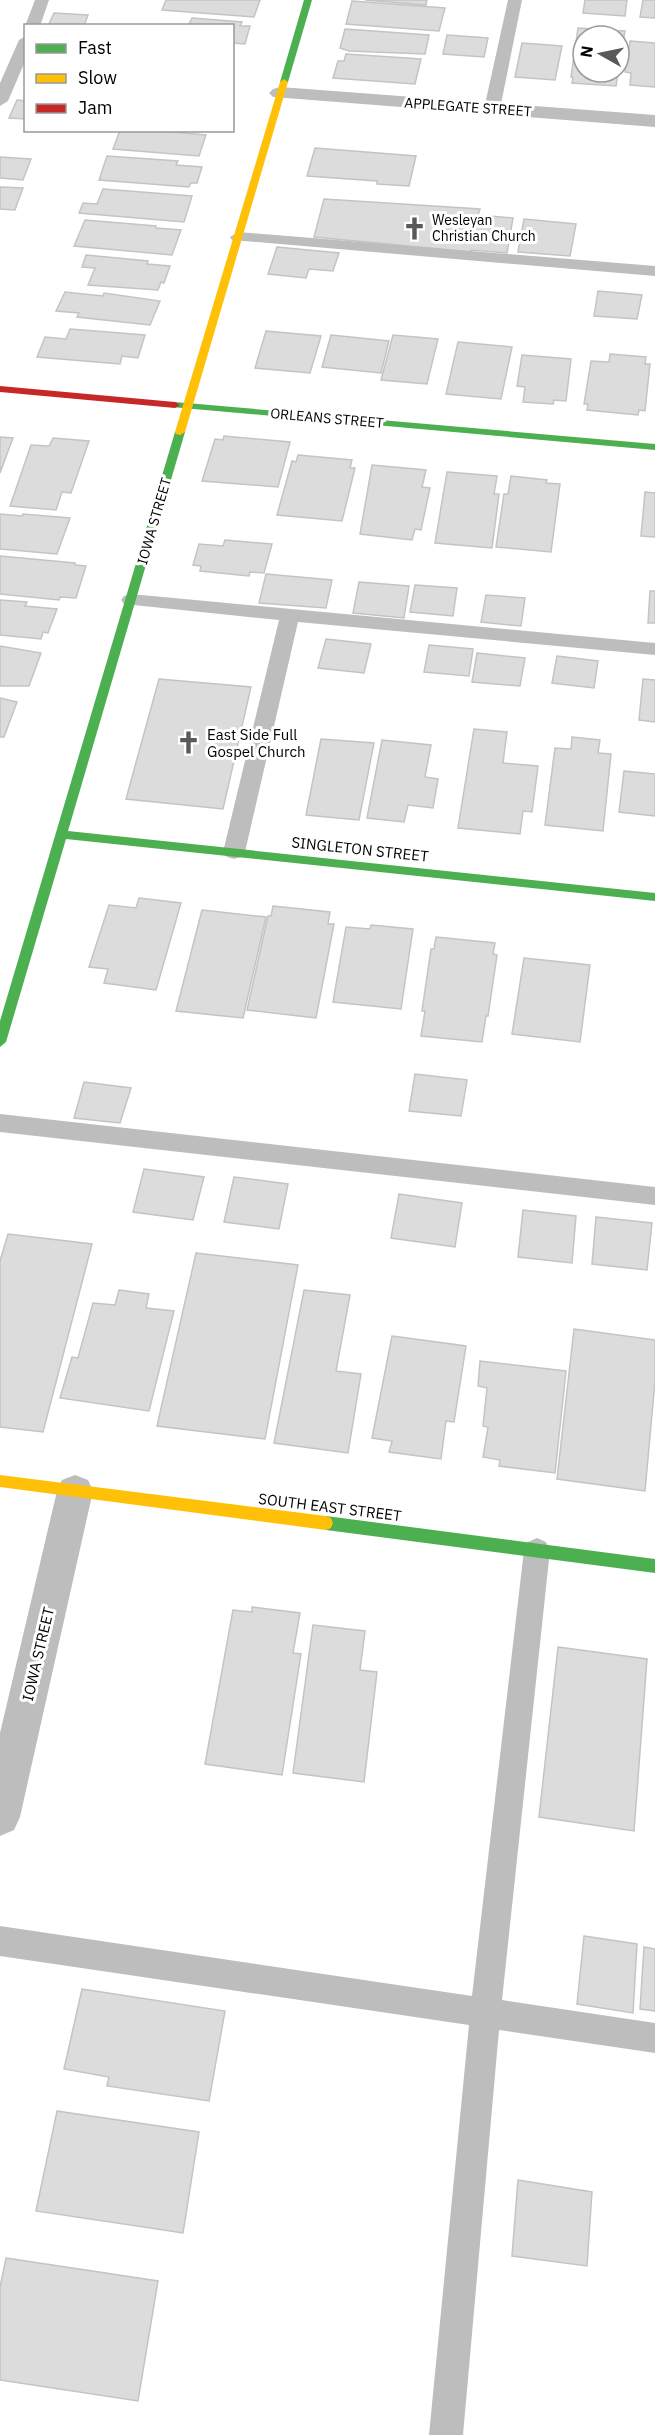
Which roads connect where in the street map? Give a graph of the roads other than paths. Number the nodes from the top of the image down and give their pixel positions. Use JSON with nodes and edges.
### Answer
{"nodes":[{"id":1,"x":42,"y":0,"type":"edge"},
{"id":2,"x":308,"y":0,"type":"edge"},
{"id":3,"x":515,"y":0,"type":"edge"},
{"id":4,"x":33,"y":24,"type":"edge"},
{"id":5,"x":24,"y":45,"type":"edge"},
{"id":6,"x":280,"y":93,"type":"junction"},
{"id":7,"x":0,"y":102,"type":"edge"},
{"id":8,"x":492,"y":109,"type":"junction"},
{"id":9,"x":655,"y":121,"type":"edge"},
{"id":10,"x":238,"y":237,"type":"junction"},
{"id":11,"x":655,"y":271,"type":"edge"},
{"id":12,"x":0,"y":389,"type":"edge"},
{"id":13,"x":188,"y":406,"type":"junction"},
{"id":14,"x":655,"y":447,"type":"edge"},
{"id":15,"x":131,"y":600,"type":"junction"},
{"id":16,"x":290,"y":615,"type":"junction"},
{"id":17,"x":655,"y":649,"type":"edge"},
{"id":18,"x":62,"y":834,"type":"junction"},
{"id":19,"x":234,"y":852,"type":"junction"},
{"id":20,"x":655,"y":897,"type":"edge"},
{"id":21,"x":0,"y":1042,"type":"edge"},
{"id":22,"x":0,"y":1123,"type":"edge"},
{"id":23,"x":655,"y":1196,"type":"edge"},
{"id":24,"x":0,"y":1481,"type":"edge"},
{"id":25,"x":75,"y":1491,"type":"junction"},
{"id":26,"x":537,"y":1550,"type":"junction"},
{"id":27,"x":655,"y":1566,"type":"edge"},
{"id":28,"x":0,"y":1817,"type":"edge"},
{"id":29,"x":0,"y":1941,"type":"edge"},
{"id":30,"x":485,"y":2013,"type":"junction"},
{"id":31,"x":655,"y":2038,"type":"edge"},
{"id":32,"x":446,"y":2435,"type":"edge"}],
"edges":[{"from":1,"to":4,"type":"lane"},
{"from":2,"to":6,"type":"street","name":"IOWA STREET"},
{"from":3,"to":8,"type":"lane"},
{"from":5,"to":7,"type":"lane"},
{"from":6,"to":8,"type":"street","name":"APPLEGATE STREET"},
{"from":6,"to":10,"type":"street","name":"IOWA STREET"},
{"from":8,"to":9,"type":"street","name":"APPLEGATE STREET"},
{"from":10,"to":11,"type":"lane"},
{"from":10,"to":13,"type":"street","name":"IOWA STREET"},
{"from":12,"to":13,"type":"street","name":"ORLEANS STREET"},
{"from":13,"to":14,"type":"street","name":"ORLEANS STREET"},
{"from":13,"to":15,"type":"street","name":"IOWA STREET"},
{"from":15,"to":16,"type":"lane"},
{"from":15,"to":18,"type":"street","name":"IOWA STREET"},
{"from":16,"to":17,"type":"lane"},
{"from":16,"to":19,"type":"lane"},
{"from":18,"to":19,"type":"street","name":"SINGLETON STREET"},
{"from":18,"to":21,"type":"street","name":"IOWA STREET"},
{"from":19,"to":20,"type":"street","name":"SINGLETON STREET"},
{"from":22,"to":23,"type":"lane"},
{"from":24,"to":25,"type":"street","name":"SOUTH EAST STREET"},
{"from":25,"to":26,"type":"street","name":"SOUTH EAST STREET"},
{"from":25,"to":28,"type":"street","name":"IOWA STREET"},
{"from":26,"to":27,"type":"street","name":"SOUTH EAST STREET"},
{"from":26,"to":30,"type":"lane"},
{"from":29,"to":30,"type":"lane"},
{"from":30,"to":31,"type":"lane"},
{"from":30,"to":32,"type":"lane"}]}
